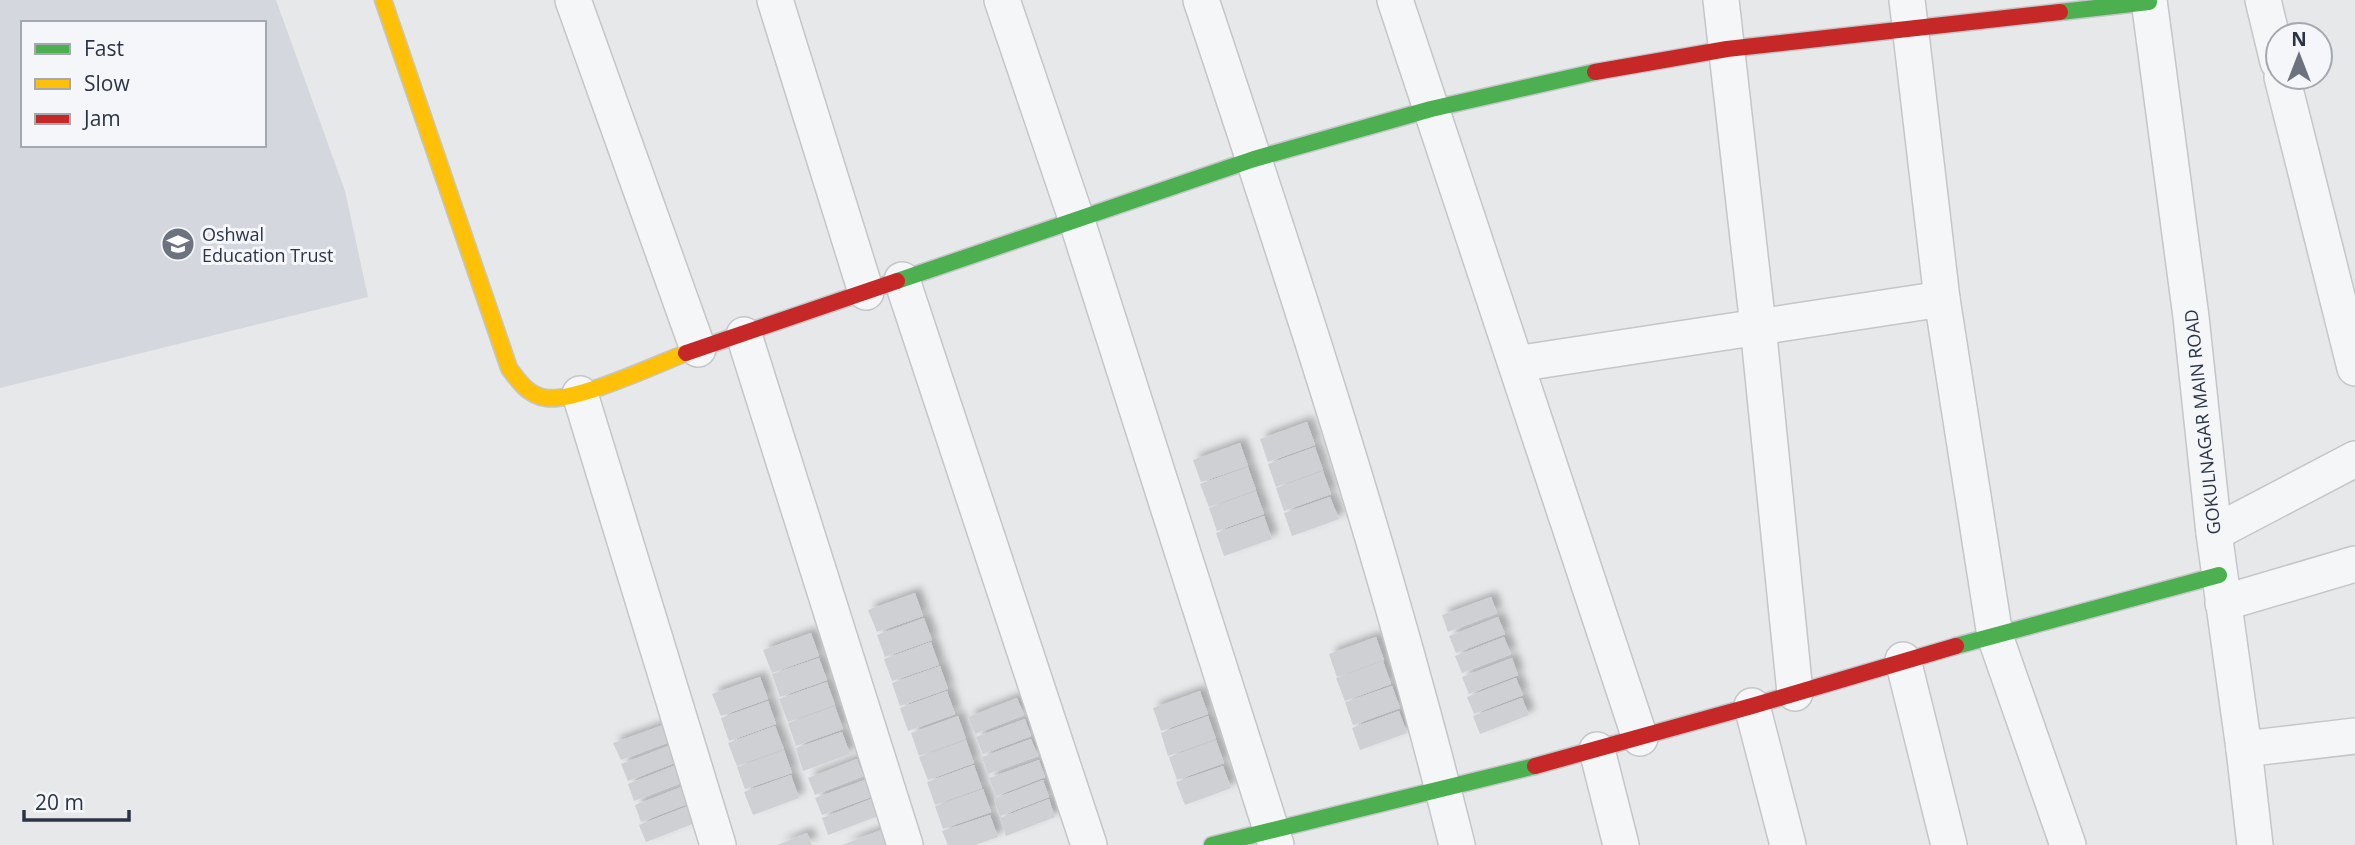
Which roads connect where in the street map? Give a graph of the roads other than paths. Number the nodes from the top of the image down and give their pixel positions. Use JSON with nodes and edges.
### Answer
{"nodes":[{"id":1,"x":383,"y":0,"type":"edge"},
{"id":2,"x":573,"y":0,"type":"edge"},
{"id":3,"x":775,"y":0,"type":"edge"},
{"id":4,"x":1003,"y":0,"type":"edge"},
{"id":5,"x":1201,"y":0,"type":"edge"},
{"id":6,"x":1395,"y":0,"type":"edge"},
{"id":7,"x":1721,"y":0,"type":"edge"},
{"id":8,"x":2263,"y":0,"type":"edge"},
{"id":9,"x":2149,"y":1,"type":"edge"},
{"id":10,"x":1909,"y":15,"type":"edge"},
{"id":11,"x":2268,"y":21,"type":"edge"},
{"id":12,"x":1727,"y":49,"type":"junction"},
{"id":13,"x":2286,"y":91,"type":"edge"},
{"id":14,"x":1431,"y":109,"type":"junction"},
{"id":15,"x":1254,"y":159,"type":"junction"},
{"id":16,"x":1076,"y":218,"type":"junction"},
{"id":17,"x":902,"y":280,"type":"junction"},
{"id":18,"x":866,"y":292,"type":"junction"},
{"id":19,"x":1942,"y":299,"type":"junction"},
{"id":20,"x":1758,"y":326,"type":"junction"},
{"id":21,"x":744,"y":335,"type":"junction"},
{"id":22,"x":698,"y":349,"type":"junction"},
{"id":23,"x":1516,"y":364,"type":"junction"},
{"id":24,"x":2355,"y":368,"type":"edge"},
{"id":25,"x":580,"y":394,"type":"junction"},
{"id":26,"x":2355,"y":459,"type":"edge"},
{"id":27,"x":2214,"y":533,"type":"junction"},
{"id":28,"x":2355,"y":564,"type":"edge"},
{"id":29,"x":2221,"y":589,"type":"junction"},
{"id":30,"x":1995,"y":636,"type":"junction"},
{"id":31,"x":1903,"y":660,"type":"junction"},
{"id":32,"x":1795,"y":693,"type":"junction"},
{"id":33,"x":1752,"y":706,"type":"junction"},
{"id":34,"x":2355,"y":736,"type":"edge"},
{"id":35,"x":1640,"y":738,"type":"junction"},
{"id":36,"x":2244,"y":749,"type":"junction"},
{"id":37,"x":1597,"y":750,"type":"junction"},
{"id":38,"x":1443,"y":790,"type":"junction"},
{"id":39,"x":1274,"y":838,"type":"edge"},
{"id":40,"x":718,"y":845,"type":"edge"},
{"id":41,"x":905,"y":845,"type":"edge"},
{"id":42,"x":1089,"y":845,"type":"edge"},
{"id":43,"x":1212,"y":845,"type":"edge"},
{"id":44,"x":1457,"y":845,"type":"edge"},
{"id":45,"x":1620,"y":845,"type":"edge"},
{"id":46,"x":1788,"y":845,"type":"edge"},
{"id":47,"x":1949,"y":845,"type":"edge"},
{"id":48,"x":2068,"y":845,"type":"edge"},
{"id":49,"x":2255,"y":845,"type":"edge"}],
"edges":[{"from":1,"to":25,"type":"street"},
{"from":2,"to":22,"type":"street"},
{"from":3,"to":18,"type":"street"},
{"from":4,"to":16,"type":"street"},
{"from":5,"to":15,"type":"street"},
{"from":6,"to":14,"type":"street"},
{"from":7,"to":12,"type":"street"},
{"from":8,"to":11,"type":"street"},
{"from":9,"to":10,"type":"street"},
{"from":9,"to":27,"type":"street","name":"GOKULNAGAR MAIN ROAD"},
{"from":10,"to":12,"type":"street"},
{"from":10,"to":19,"type":"street"},
{"from":12,"to":14,"type":"street"},
{"from":12,"to":20,"type":"street"},
{"from":13,"to":24,"type":"street"},
{"from":14,"to":15,"type":"street"},
{"from":14,"to":23,"type":"street"},
{"from":15,"to":16,"type":"street"},
{"from":15,"to":38,"type":"street"},
{"from":16,"to":17,"type":"street"},
{"from":16,"to":39,"type":"street"},
{"from":17,"to":18,"type":"street"},
{"from":17,"to":42,"type":"street"},
{"from":18,"to":21,"type":"street"},
{"from":19,"to":20,"type":"street"},
{"from":19,"to":30,"type":"street"},
{"from":20,"to":23,"type":"street"},
{"from":20,"to":32,"type":"street"},
{"from":21,"to":22,"type":"street"},
{"from":21,"to":41,"type":"street"},
{"from":22,"to":25,"type":"street"},
{"from":23,"to":35,"type":"street"},
{"from":25,"to":40,"type":"street"},
{"from":26,"to":27,"type":"street"},
{"from":27,"to":29,"type":"street","name":"GOKULNAGAR MAIN ROAD"},
{"from":28,"to":29,"type":"street"},
{"from":29,"to":30,"type":"street"},
{"from":29,"to":36,"type":"street","name":"GOKULNAGAR MAIN ROAD"},
{"from":30,"to":31,"type":"street"},
{"from":30,"to":48,"type":"street"},
{"from":31,"to":32,"type":"street"},
{"from":31,"to":47,"type":"street"},
{"from":32,"to":33,"type":"street"},
{"from":33,"to":35,"type":"street"},
{"from":33,"to":46,"type":"street"},
{"from":34,"to":36,"type":"street"},
{"from":35,"to":37,"type":"street"},
{"from":36,"to":49,"type":"street","name":"GOKULNAGAR MAIN ROAD"},
{"from":37,"to":38,"type":"street"},
{"from":37,"to":45,"type":"street"},
{"from":38,"to":39,"type":"street"},
{"from":38,"to":44,"type":"street"},
{"from":39,"to":43,"type":"street"}]}
